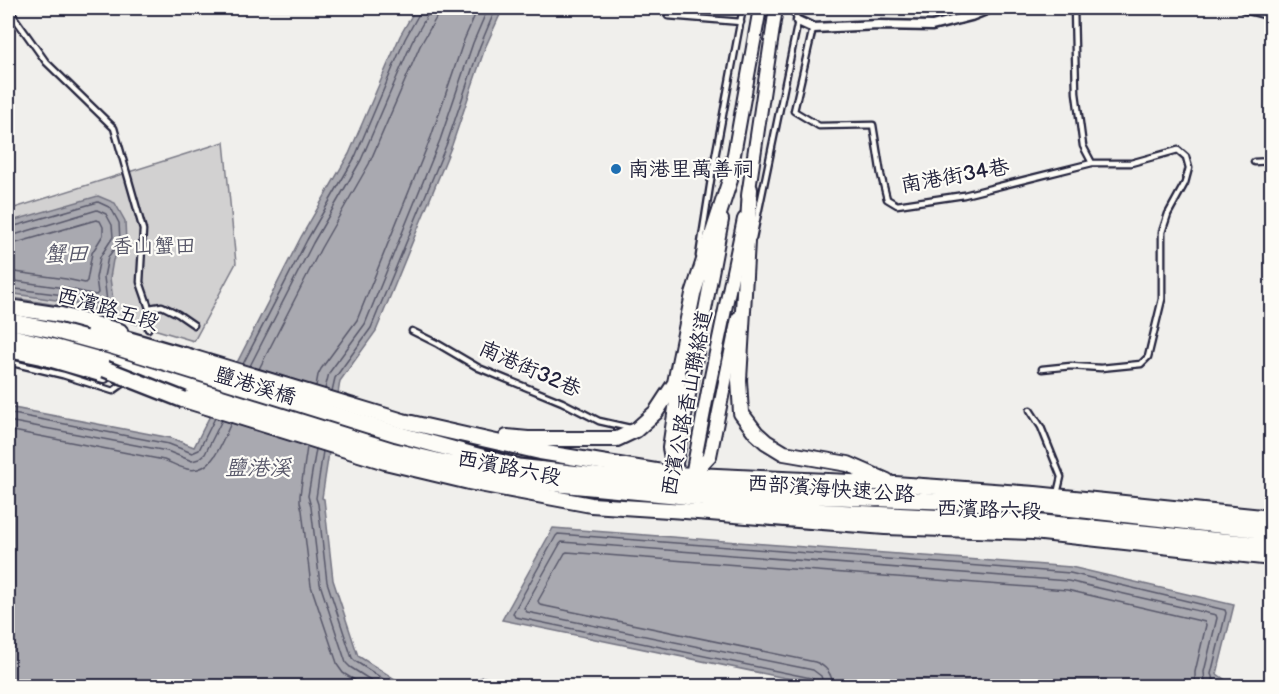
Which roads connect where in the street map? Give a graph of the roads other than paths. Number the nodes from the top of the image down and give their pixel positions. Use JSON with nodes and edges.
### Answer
{"nodes":[{"id":1,"x":9,"y":8,"type":"edge"},
{"id":2,"x":743,"y":8,"type":"edge"},
{"id":3,"x":760,"y":8,"type":"edge"},
{"id":4,"x":776,"y":8,"type":"edge"},
{"id":5,"x":792,"y":8,"type":"edge"},
{"id":6,"x":991,"y":8,"type":"edge"},
{"id":7,"x":1074,"y":8,"type":"edge"},
{"id":8,"x":1244,"y":8,"type":"edge"},
{"id":9,"x":1272,"y":15,"type":"edge"},
{"id":10,"x":668,"y":16,"type":"dead end"},
{"id":11,"x":14,"y":17,"type":"junction"},
{"id":12,"x":798,"y":21,"type":"junction"},
{"id":13,"x":741,"y":22,"type":"junction"},
{"id":14,"x":8,"y":27,"type":"edge"},
{"id":15,"x":813,"y":28,"type":"junction"},
{"id":16,"x":1272,"y":161,"type":"edge"},
{"id":17,"x":1254,"y":162,"type":"dead end"},
{"id":18,"x":1092,"y":163,"type":"junction"},
{"id":19,"x":730,"y":180,"type":"junction"},
{"id":20,"x":750,"y":189,"type":"junction"},
{"id":21,"x":745,"y":282,"type":"junction"},
{"id":22,"x":693,"y":294,"type":"junction"},
{"id":23,"x":8,"y":306,"type":"edge"},
{"id":24,"x":149,"y":308,"type":"junction"},
{"id":25,"x":8,"y":321,"type":"edge"},
{"id":26,"x":194,"y":325,"type":"dead end"},
{"id":27,"x":148,"y":329,"type":"dead end"},
{"id":28,"x":412,"y":331,"type":"dead end"},
{"id":29,"x":8,"y":336,"type":"edge"},
{"id":30,"x":118,"y":338,"type":"junction"},
{"id":31,"x":8,"y":350,"type":"edge"},
{"id":32,"x":195,"y":359,"type":"joint"},
{"id":33,"x":8,"y":362,"type":"edge"},
{"id":34,"x":105,"y":368,"type":"junction"},
{"id":35,"x":1042,"y":369,"type":"dead end"},
{"id":36,"x":135,"y":376,"type":"dead end"},
{"id":37,"x":183,"y":400,"type":"joint"},
{"id":38,"x":1030,"y":410,"type":"dead end"},
{"id":39,"x":400,"y":428,"type":"junction"},
{"id":40,"x":636,"y":430,"type":"junction"},
{"id":41,"x":459,"y":434,"type":"junction"},
{"id":42,"x":388,"y":456,"type":"junction"},
{"id":43,"x":894,"y":484,"type":"junction"},
{"id":44,"x":674,"y":485,"type":"junction"},
{"id":45,"x":691,"y":492,"type":"junction"},
{"id":46,"x":1056,"y":497,"type":"junction"},
{"id":47,"x":1272,"y":518,"type":"edge"},
{"id":48,"x":1272,"y":531,"type":"edge"},
{"id":49,"x":1272,"y":546,"type":"edge"},
{"id":50,"x":1272,"y":558,"type":"edge"}],
"edges":[{"from":1,"to":11,"type":"lane"},
{"from":2,"to":13,"type":"lane"},
{"from":3,"to":19,"type":"street","name":"西濱公路香山聯絡道"},
{"from":4,"to":20,"type":"street","name":"西濱公路香山聯絡道"},
{"from":5,"to":12,"type":"lane"},
{"from":6,"to":15,"type":"street"},
{"from":7,"to":18,"type":"lane"},
{"from":8,"to":9,"type":"street"},
{"from":10,"to":13,"type":"lane"},
{"from":11,"to":14,"type":"lane"},
{"from":11,"to":24,"type":"lane"},
{"from":12,"to":15,"type":"street"},
{"from":12,"to":21,"type":"lane"},
{"from":13,"to":22,"type":"lane"},
{"from":15,"to":18,"type":"lane","name":"南港街34巷"},
{"from":16,"to":17,"type":"lane"},
{"from":18,"to":35,"type":"lane","name":"南港街34巷"},
{"from":19,"to":22,"type":"main road"},
{"from":19,"to":44,"type":"street","name":"西濱公路香山聯絡道"},
{"from":20,"to":21,"type":"main road"},
{"from":20,"to":45,"type":"street","name":"西濱公路香山聯絡道"},
{"from":21,"to":43,"type":"main road"},
{"from":21,"to":45,"type":"street"},
{"from":22,"to":40,"type":"main road"},
{"from":22,"to":44,"type":"street"},
{"from":23,"to":30,"type":"main road","name":"西濱路五段"},
{"from":24,"to":26,"type":"lane"},
{"from":24,"to":27,"type":"lane"},
{"from":25,"to":30,"type":"highway"},
{"from":28,"to":40,"type":"lane","name":"南港街32巷"},
{"from":29,"to":34,"type":"highway"},
{"from":30,"to":32,"type":"highway"},
{"from":30,"to":39,"type":"highway","name":"鹽港溪橋"},
{"from":31,"to":34,"type":"main road"},
{"from":32,"to":39,"type":"main road","name":"鹽港溪橋"},
{"from":33,"to":36,"type":"lane"},
{"from":34,"to":37,"type":"highway","bridge":true},
{"from":34,"to":42,"type":"highway","name":"鹽港溪橋"},
{"from":37,"to":42,"type":"main road","name":"鹽港溪橋"},
{"from":38,"to":46,"type":"lane"},
{"from":39,"to":41,"type":"main road","name":"西濱路六段"},
{"from":39,"to":44,"type":"highway","name":"西部濱海快速公路"},
{"from":40,"to":41,"type":"main road"},
{"from":41,"to":44,"type":"main road","name":"西濱路六段"},
{"from":42,"to":44,"type":"highway","name":"西部濱海快速公路"},
{"from":42,"to":45,"type":"main road","name":"西濱路六段"},
{"from":43,"to":45,"type":"main road","name":"西濱路六段"},
{"from":43,"to":46,"type":"main road","name":"西濱路六段"},
{"from":44,"to":45,"type":"highway","name":"西部濱海快速公路"},
{"from":44,"to":45,"type":"main road","name":"西濱路六段"},
{"from":45,"to":48,"type":"highway","name":"西部濱海快速公路"},
{"from":45,"to":49,"type":"highway","name":"西部濱海快速公路"},
{"from":45,"to":50,"type":"main road","name":"西濱路六段"},
{"from":46,"to":47,"type":"main road","name":"西濱路六段"}]}
